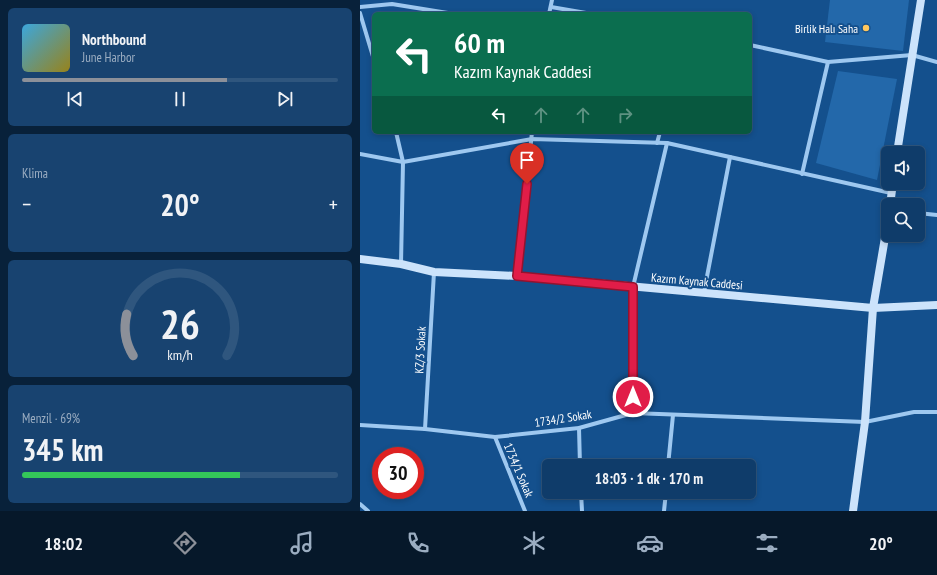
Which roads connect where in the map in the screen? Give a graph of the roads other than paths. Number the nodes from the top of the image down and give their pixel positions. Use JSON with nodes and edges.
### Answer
{"nodes":[{"id":1,"x":552,"y":0,"type":"edge"},
{"id":2,"x":921,"y":0,"type":"edge"},
{"id":3,"x":360,"y":7,"type":"edge"},
{"id":4,"x":551,"y":7,"type":"junction"},
{"id":5,"x":442,"y":12,"type":"edge"},
{"id":6,"x":550,"y":12,"type":"edge"},
{"id":7,"x":580,"y":12,"type":"edge"},
{"id":8,"x":360,"y":13,"type":"edge"},
{"id":9,"x":752,"y":45,"type":"edge"},
{"id":10,"x":372,"y":53,"type":"edge"},
{"id":11,"x":912,"y":55,"type":"junction"},
{"id":12,"x":828,"y":62,"type":"junction"},
{"id":13,"x":937,"y":62,"type":"edge"},
{"id":14,"x":396,"y":134,"type":"edge"},
{"id":15,"x":532,"y":134,"type":"edge"},
{"id":16,"x":659,"y":134,"type":"edge"},
{"id":17,"x":532,"y":138,"type":"junction"},
{"id":18,"x":657,"y":143,"type":"junction"},
{"id":19,"x":667,"y":143,"type":"junction"},
{"id":20,"x":898,"y":146,"type":"edge"},
{"id":21,"x":360,"y":154,"type":"edge"},
{"id":22,"x":730,"y":157,"type":"junction"},
{"id":23,"x":403,"y":162,"type":"junction"},
{"id":24,"x":802,"y":174,"type":"junction"},
{"id":25,"x":892,"y":190,"type":"edge"},
{"id":26,"x":891,"y":193,"type":"junction"},
{"id":27,"x":891,"y":198,"type":"edge"},
{"id":28,"x":925,"y":214,"type":"edge"},
{"id":29,"x":937,"y":215,"type":"edge"},
{"id":30,"x":884,"y":242,"type":"edge"},
{"id":31,"x":360,"y":259,"type":"edge"},
{"id":32,"x":400,"y":264,"type":"junction"},
{"id":33,"x":434,"y":272,"type":"junction"},
{"id":34,"x":517,"y":276,"type":"junction"},
{"id":35,"x":633,"y":287,"type":"junction"},
{"id":36,"x":704,"y":294,"type":"junction"},
{"id":37,"x":937,"y":305,"type":"edge"},
{"id":38,"x":874,"y":308,"type":"junction"},
{"id":39,"x":937,"y":412,"type":"edge"},
{"id":40,"x":633,"y":413,"type":"junction"},
{"id":41,"x":673,"y":415,"type":"junction"},
{"id":42,"x":865,"y":422,"type":"junction"},
{"id":43,"x":360,"y":425,"type":"edge"},
{"id":44,"x":579,"y":428,"type":"junction"},
{"id":45,"x":425,"y":429,"type":"junction"},
{"id":46,"x":495,"y":437,"type":"junction"},
{"id":47,"x":580,"y":459,"type":"edge"},
{"id":48,"x":669,"y":459,"type":"edge"},
{"id":49,"x":581,"y":499,"type":"edge"},
{"id":50,"x":665,"y":499,"type":"edge"},
{"id":51,"x":360,"y":504,"type":"edge"},
{"id":52,"x":368,"y":511,"type":"edge"},
{"id":53,"x":525,"y":511,"type":"edge"},
{"id":54,"x":582,"y":511,"type":"edge"},
{"id":55,"x":664,"y":511,"type":"edge"},
{"id":56,"x":853,"y":511,"type":"edge"}],
"edges":[{"from":1,"to":4,"type":"street"},
{"from":2,"to":11,"type":"main road"},
{"from":3,"to":5,"type":"street"},
{"from":4,"to":6,"type":"street"},
{"from":4,"to":7,"type":"street"},
{"from":8,"to":10,"type":"street"},
{"from":9,"to":12,"type":"street"},
{"from":11,"to":12,"type":"street"},
{"from":11,"to":13,"type":"street"},
{"from":11,"to":20,"type":"main road"},
{"from":12,"to":24,"type":"street"},
{"from":14,"to":23,"type":"street"},
{"from":15,"to":17,"type":"street"},
{"from":16,"to":18,"type":"street"},
{"from":17,"to":18,"type":"street"},
{"from":17,"to":23,"type":"street"},
{"from":17,"to":34,"type":"street"},
{"from":18,"to":19,"type":"street"},
{"from":19,"to":22,"type":"street"},
{"from":19,"to":35,"type":"street"},
{"from":21,"to":23,"type":"street"},
{"from":22,"to":24,"type":"street"},
{"from":22,"to":36,"type":"street"},
{"from":23,"to":32,"type":"street"},
{"from":24,"to":26,"type":"street"},
{"from":25,"to":26,"type":"main road"},
{"from":26,"to":27,"type":"main road"},
{"from":28,"to":29,"type":"street"},
{"from":30,"to":38,"type":"main road"},
{"from":31,"to":32,"type":"main road","name":"Kazım Kaynak Caddesi"},
{"from":32,"to":33,"type":"main road","name":"Kazım Kaynak Caddesi"},
{"from":33,"to":34,"type":"main road","name":"Kazım Kaynak Caddesi"},
{"from":33,"to":45,"type":"street","name":"KZ/3 Sokak"},
{"from":34,"to":35,"type":"main road","name":"Kazım Kaynak Caddesi"},
{"from":35,"to":36,"type":"main road","name":"Kazım Kaynak Caddesi"},
{"from":35,"to":40,"type":"street"},
{"from":36,"to":38,"type":"main road","name":"Kazım Kaynak Caddesi"},
{"from":37,"to":38,"type":"main road","name":"Kazım Kaynak Caddesi"},
{"from":38,"to":42,"type":"main road"},
{"from":39,"to":42,"type":"street","name":"1734/2 Sokak"},
{"from":40,"to":41,"type":"street","name":"1734/2 Sokak"},
{"from":40,"to":44,"type":"street","name":"1734/2 Sokak"},
{"from":41,"to":42,"type":"street","name":"1734/2 Sokak"},
{"from":41,"to":48,"type":"street"},
{"from":42,"to":56,"type":"main road"},
{"from":43,"to":45,"type":"street","name":"1734/2 Sokak"},
{"from":44,"to":46,"type":"street","name":"1734/2 Sokak"},
{"from":44,"to":47,"type":"street"},
{"from":45,"to":46,"type":"street","name":"1734/2 Sokak"},
{"from":46,"to":53,"type":"street","name":"1734/1 Sokak"},
{"from":49,"to":54,"type":"street"},
{"from":50,"to":55,"type":"street"},
{"from":51,"to":52,"type":"street"}]}
